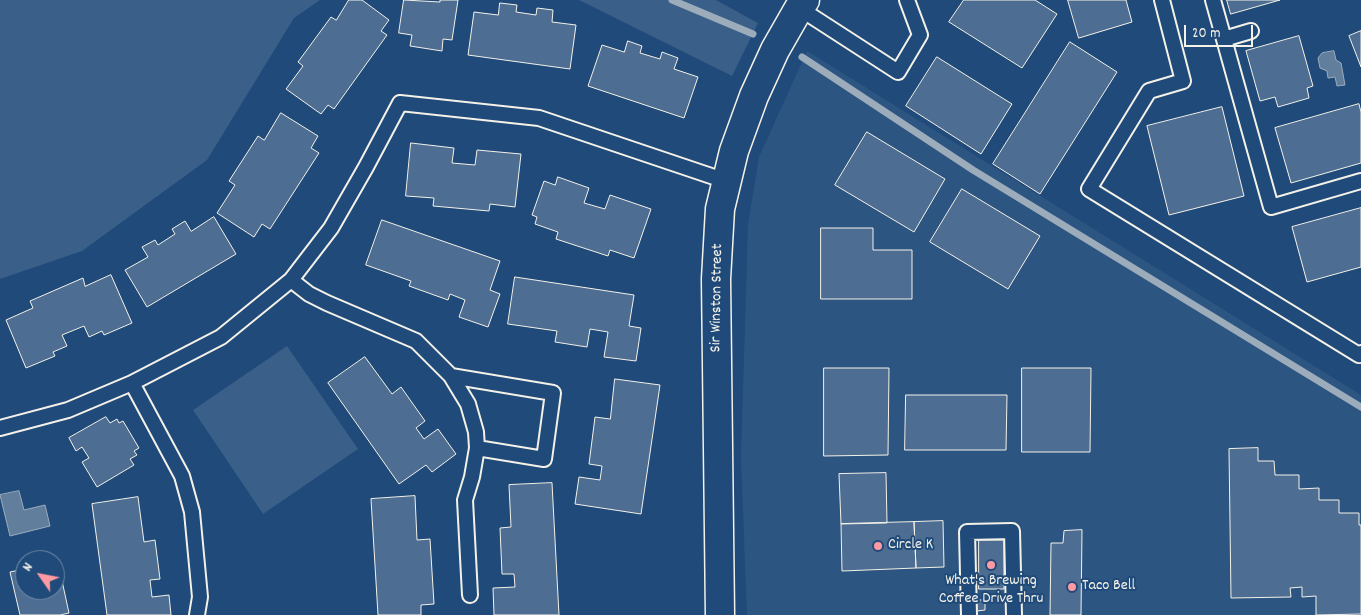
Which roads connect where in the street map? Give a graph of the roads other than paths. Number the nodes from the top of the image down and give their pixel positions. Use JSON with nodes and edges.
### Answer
{"nodes":[{"id":1,"x":907,"y":0,"type":"edge"},
{"id":2,"x":1162,"y":0,"type":"edge"},
{"id":3,"x":1213,"y":0,"type":"edge"},
{"id":4,"x":802,"y":4,"type":"edge"},
{"id":5,"x":1251,"y":31,"type":"dead end"},
{"id":6,"x":1224,"y":38,"type":"junction"},
{"id":7,"x":726,"y":181,"type":"junction"},
{"id":8,"x":1361,"y":181,"type":"edge"},
{"id":9,"x":291,"y":280,"type":"junction"},
{"id":10,"x":1361,"y":353,"type":"edge"},
{"id":11,"x":451,"y":376,"type":"junction"},
{"id":12,"x":132,"y":383,"type":"junction"},
{"id":13,"x":0,"y":428,"type":"edge"},
{"id":14,"x":477,"y":448,"type":"junction"},
{"id":15,"x":470,"y":595,"type":"dead end"},
{"id":16,"x":197,"y":615,"type":"edge"},
{"id":17,"x":720,"y":615,"type":"edge"},
{"id":18,"x":970,"y":615,"type":"edge"},
{"id":19,"x":1014,"y":615,"type":"edge"}],
"edges":[{"from":1,"to":4,"type":"lane"},
{"from":2,"to":10,"type":"lane"},
{"from":3,"to":6,"type":"lane"},
{"from":4,"to":7,"type":"street","name":"Sir Winston Street"},
{"from":5,"to":6,"type":"lane"},
{"from":6,"to":8,"type":"lane"},
{"from":7,"to":9,"type":"lane"},
{"from":7,"to":17,"type":"street","name":"Sir Winston Street"},
{"from":9,"to":11,"type":"lane"},
{"from":9,"to":12,"type":"lane"},
{"from":11,"to":14,"type":"lane"},
{"from":11,"to":14,"type":"lane"},
{"from":12,"to":13,"type":"lane"},
{"from":12,"to":16,"type":"lane"},
{"from":14,"to":15,"type":"lane"},
{"from":18,"to":19,"type":"lane"}]}
